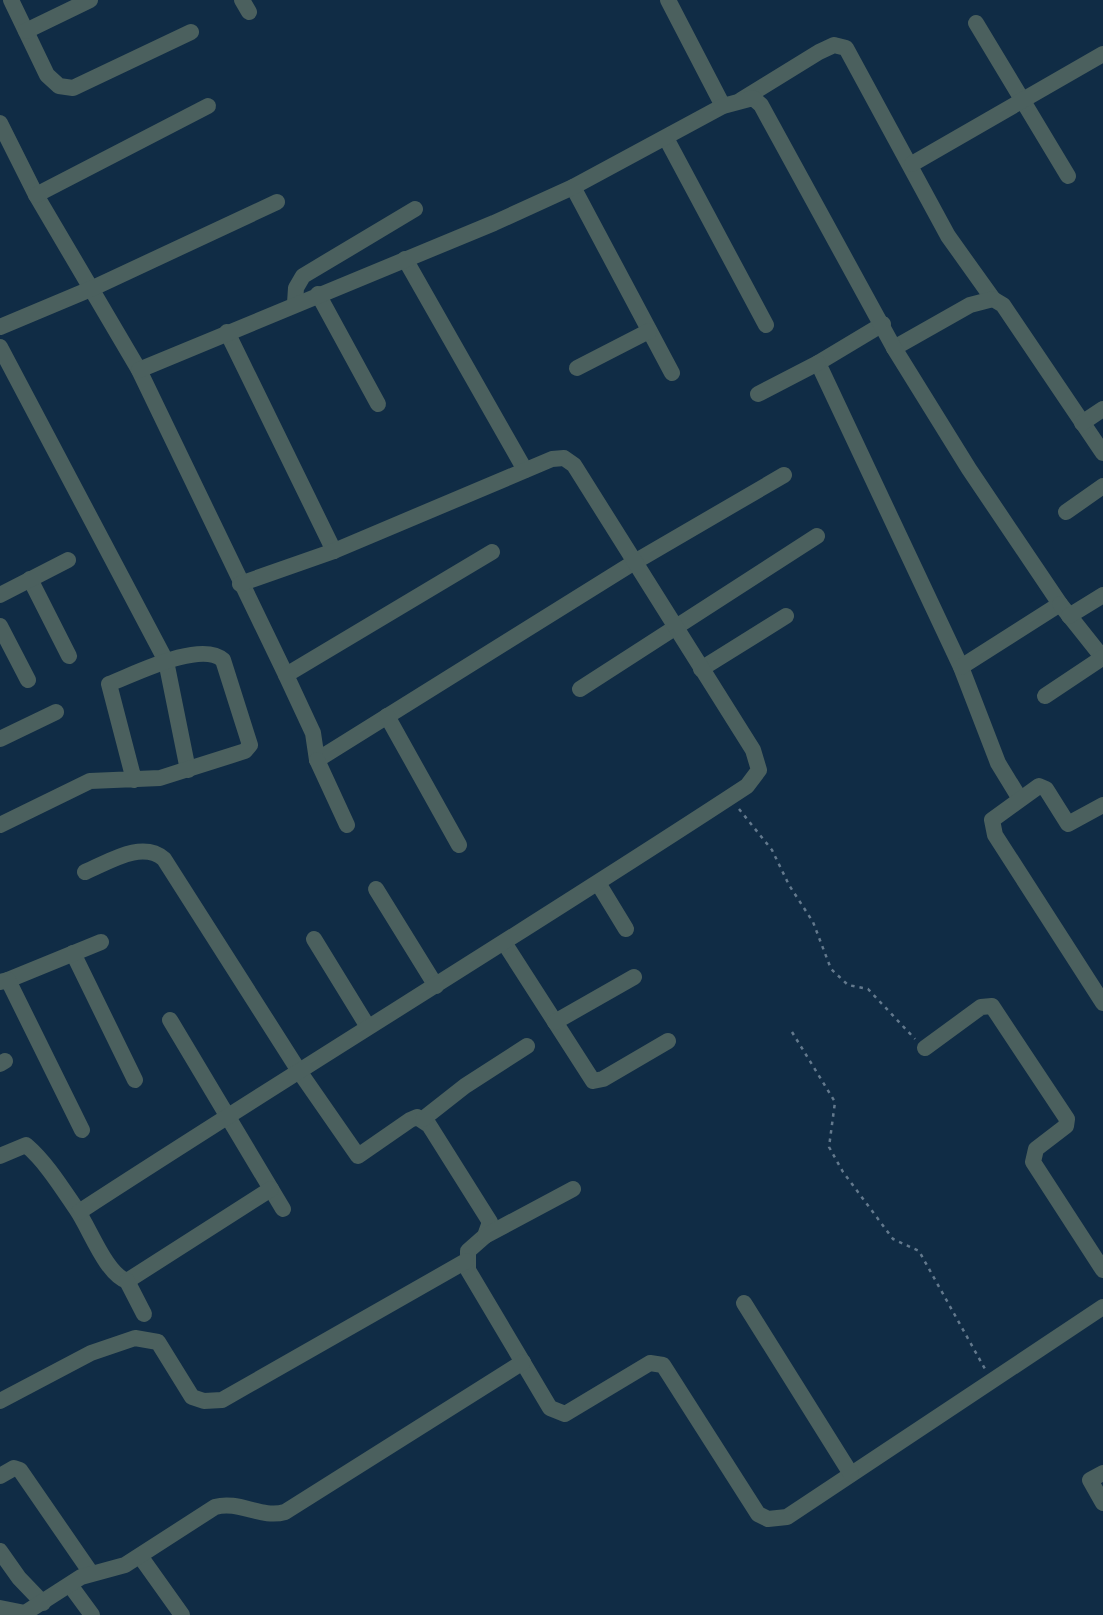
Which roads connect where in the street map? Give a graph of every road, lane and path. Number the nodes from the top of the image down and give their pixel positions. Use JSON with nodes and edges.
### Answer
{"nodes":[{"id":1,"x":10,"y":0,"type":"edge"},
{"id":2,"x":90,"y":0,"type":"edge"},
{"id":3,"x":668,"y":0,"type":"edge"},
{"id":4,"x":976,"y":23,"type":"dead end"},
{"id":5,"x":26,"y":31,"type":"junction"},
{"id":6,"x":191,"y":32,"type":"dead end"},
{"id":7,"x":1103,"y":54,"type":"edge"},
{"id":8,"x":741,"y":100,"type":"junction"},
{"id":9,"x":1021,"y":101,"type":"junction"},
{"id":10,"x":208,"y":106,"type":"dead end"},
{"id":11,"x":723,"y":106,"type":"junction"},
{"id":12,"x":0,"y":124,"type":"edge"},
{"id":13,"x":666,"y":138,"type":"junction"},
{"id":14,"x":912,"y":164,"type":"junction"},
{"id":15,"x":1068,"y":176,"type":"dead end"},
{"id":16,"x":573,"y":187,"type":"junction"},
{"id":17,"x":36,"y":195,"type":"junction"},
{"id":18,"x":277,"y":201,"type":"dead end"},
{"id":19,"x":415,"y":209,"type":"dead end"},
{"id":20,"x":405,"y":259,"type":"junction"},
{"id":21,"x":93,"y":288,"type":"junction"},
{"id":22,"x":318,"y":294,"type":"junction"},
{"id":23,"x":993,"y":299,"type":"junction"},
{"id":24,"x":295,"y":303,"type":"junction"},
{"id":25,"x":883,"y":324,"type":"junction"},
{"id":26,"x":766,"y":325,"type":"dead end"},
{"id":27,"x":0,"y":327,"type":"edge"},
{"id":28,"x":649,"y":331,"type":"junction"},
{"id":29,"x":227,"y":332,"type":"junction"},
{"id":30,"x":0,"y":347,"type":"edge"},
{"id":31,"x":894,"y":348,"type":"junction"},
{"id":32,"x":818,"y":363,"type":"junction"},
{"id":33,"x":577,"y":368,"type":"dead end"},
{"id":34,"x":139,"y":370,"type":"junction"},
{"id":35,"x":671,"y":373,"type":"dead end"},
{"id":36,"x":758,"y":394,"type":"dead end"},
{"id":37,"x":378,"y":404,"type":"dead end"},
{"id":38,"x":1103,"y":409,"type":"edge"},
{"id":39,"x":1082,"y":423,"type":"junction"},
{"id":40,"x":1103,"y":453,"type":"edge"},
{"id":41,"x":525,"y":470,"type":"junction"},
{"id":42,"x":783,"y":475,"type":"dead end"},
{"id":43,"x":1103,"y":486,"type":"edge"},
{"id":44,"x":1066,"y":512,"type":"dead end"},
{"id":45,"x":817,"y":536,"type":"dead end"},
{"id":46,"x":334,"y":551,"type":"junction"},
{"id":47,"x":492,"y":552,"type":"dead end"},
{"id":48,"x":68,"y":560,"type":"dead end"},
{"id":49,"x":633,"y":563,"type":"junction"},
{"id":50,"x":30,"y":579,"type":"junction"},
{"id":51,"x":240,"y":584,"type":"junction"},
{"id":52,"x":0,"y":595,"type":"edge"},
{"id":53,"x":1103,"y":595,"type":"edge"},
{"id":54,"x":1065,"y":610,"type":"junction"},
{"id":55,"x":786,"y":616,"type":"dead end"},
{"id":56,"x":0,"y":626,"type":"edge"},
{"id":57,"x":674,"y":626,"type":"junction"},
{"id":58,"x":69,"y":656,"type":"dead end"},
{"id":59,"x":1103,"y":658,"type":"edge"},
{"id":60,"x":166,"y":662,"type":"junction"},
{"id":61,"x":961,"y":667,"type":"junction"},
{"id":62,"x":701,"y":669,"type":"junction"},
{"id":63,"x":286,"y":675,"type":"junction"},
{"id":64,"x":28,"y":680,"type":"dead end"},
{"id":65,"x":580,"y":689,"type":"dead end"},
{"id":66,"x":1045,"y":696,"type":"dead end"},
{"id":67,"x":56,"y":712,"type":"dead end"},
{"id":68,"x":387,"y":716,"type":"junction"},
{"id":69,"x":0,"y":739,"type":"edge"},
{"id":70,"x":317,"y":760,"type":"junction"},
{"id":71,"x":188,"y":770,"type":"junction"},
{"id":72,"x":134,"y":780,"type":"junction"},
{"id":73,"x":730,"y":797,"type":"junction"},
{"id":74,"x":1020,"y":799,"type":"junction"},
{"id":75,"x":1103,"y":805,"type":"edge"},
{"id":76,"x":0,"y":825,"type":"edge"},
{"id":77,"x":347,"y":825,"type":"dead end"},
{"id":78,"x":459,"y":845,"type":"dead end"},
{"id":79,"x":85,"y":872,"type":"dead end"},
{"id":80,"x":598,"y":884,"type":"junction"},
{"id":81,"x":376,"y":889,"type":"dead end"},
{"id":82,"x":626,"y":929,"type":"dead end"},
{"id":83,"x":314,"y":939,"type":"dead end"},
{"id":84,"x":101,"y":942,"type":"dead end"},
{"id":85,"x":505,"y":944,"type":"junction"},
{"id":86,"x":73,"y":953,"type":"junction"},
{"id":87,"x":634,"y":977,"type":"dead end"},
{"id":88,"x":4,"y":981,"type":"edge"},
{"id":89,"x":436,"y":986,"type":"junction"},
{"id":90,"x":1103,"y":1003,"type":"edge"},
{"id":91,"x":170,"y":1020,"type":"dead end"},
{"id":92,"x":555,"y":1022,"type":"junction"},
{"id":93,"x":369,"y":1027,"type":"junction"},
{"id":94,"x":792,"y":1032,"type":"dead end"},
{"id":95,"x":668,"y":1041,"type":"dead end"},
{"id":96,"x":527,"y":1046,"type":"dead end"},
{"id":97,"x":925,"y":1048,"type":"joint"},
{"id":98,"x":299,"y":1071,"type":"junction"},
{"id":99,"x":135,"y":1080,"type":"dead end"},
{"id":100,"x":227,"y":1117,"type":"junction"},
{"id":101,"x":423,"y":1119,"type":"junction"},
{"id":102,"x":82,"y":1130,"type":"dead end"},
{"id":103,"x":0,"y":1156,"type":"edge"},
{"id":104,"x":271,"y":1189,"type":"junction"},
{"id":105,"x":573,"y":1189,"type":"dead end"},
{"id":106,"x":284,"y":1209,"type":"dead end"},
{"id":107,"x":79,"y":1212,"type":"junction"},
{"id":108,"x":485,"y":1236,"type":"junction"},
{"id":109,"x":466,"y":1261,"type":"junction"},
{"id":110,"x":1103,"y":1270,"type":"edge"},
{"id":111,"x":127,"y":1281,"type":"junction"},
{"id":112,"x":744,"y":1303,"type":"dead end"},
{"id":113,"x":1103,"y":1307,"type":"edge"},
{"id":114,"x":144,"y":1314,"type":"dead end"},
{"id":115,"x":523,"y":1362,"type":"junction"},
{"id":116,"x":992,"y":1381,"type":"junction"},
{"id":117,"x":0,"y":1401,"type":"edge"},
{"id":118,"x":1103,"y":1473,"type":"edge"},
{"id":119,"x":851,"y":1474,"type":"junction"},
{"id":120,"x":0,"y":1476,"type":"edge"},
{"id":121,"x":1103,"y":1503,"type":"edge"},
{"id":122,"x":0,"y":1551,"type":"edge"},
{"id":123,"x":140,"y":1556,"type":"junction"},
{"id":124,"x":91,"y":1573,"type":"junction"},
{"id":125,"x":70,"y":1585,"type":"junction"},
{"id":126,"x":43,"y":1603,"type":"junction"},
{"id":127,"x":0,"y":1608,"type":"edge"},
{"id":128,"x":92,"y":1615,"type":"edge"},
{"id":129,"x":182,"y":1615,"type":"edge"}],
"edges":[{"from":1,"to":5,"type":"street"},
{"from":2,"to":5,"type":"street"},
{"from":3,"to":11,"type":"street"},
{"from":4,"to":9,"type":"street"},
{"from":5,"to":6,"type":"street"},
{"from":7,"to":9,"type":"street"},
{"from":8,"to":11,"type":"street"},
{"from":8,"to":14,"type":"street"},
{"from":8,"to":25,"type":"street"},
{"from":9,"to":14,"type":"street"},
{"from":9,"to":15,"type":"street"},
{"from":10,"to":17,"type":"street"},
{"from":11,"to":13,"type":"street"},
{"from":12,"to":17,"type":"street"},
{"from":13,"to":16,"type":"street"},
{"from":13,"to":26,"type":"street"},
{"from":14,"to":23,"type":"street"},
{"from":16,"to":20,"type":"street"},
{"from":16,"to":28,"type":"street"},
{"from":17,"to":21,"type":"street"},
{"from":18,"to":21,"type":"street"},
{"from":19,"to":24,"type":"street"},
{"from":20,"to":22,"type":"street"},
{"from":20,"to":41,"type":"street"},
{"from":21,"to":27,"type":"street"},
{"from":21,"to":34,"type":"street"},
{"from":22,"to":24,"type":"street"},
{"from":22,"to":37,"type":"street"},
{"from":23,"to":31,"type":"street"},
{"from":23,"to":39,"type":"street"},
{"from":24,"to":29,"type":"street"},
{"from":25,"to":31,"type":"street"},
{"from":25,"to":32,"type":"street"},
{"from":28,"to":33,"type":"street"},
{"from":28,"to":35,"type":"street"},
{"from":29,"to":34,"type":"street"},
{"from":29,"to":46,"type":"street"},
{"from":30,"to":60,"type":"street"},
{"from":31,"to":54,"type":"street"},
{"from":32,"to":36,"type":"street"},
{"from":32,"to":61,"type":"street"},
{"from":34,"to":51,"type":"street"},
{"from":38,"to":39,"type":"street"},
{"from":39,"to":40,"type":"street"},
{"from":41,"to":46,"type":"street"},
{"from":41,"to":49,"type":"street"},
{"from":42,"to":49,"type":"street"},
{"from":43,"to":44,"type":"street"},
{"from":45,"to":57,"type":"street"},
{"from":46,"to":51,"type":"street"},
{"from":47,"to":63,"type":"street"},
{"from":48,"to":50,"type":"street"},
{"from":49,"to":57,"type":"street"},
{"from":49,"to":68,"type":"street"},
{"from":50,"to":52,"type":"street"},
{"from":50,"to":58,"type":"street"},
{"from":51,"to":63,"type":"street"},
{"from":53,"to":54,"type":"street"},
{"from":54,"to":59,"type":"street"},
{"from":54,"to":61,"type":"street"},
{"from":55,"to":62,"type":"street"},
{"from":56,"to":64,"type":"street"},
{"from":57,"to":62,"type":"street"},
{"from":57,"to":65,"type":"street"},
{"from":59,"to":66,"type":"street"},
{"from":60,"to":71,"type":"street"},
{"from":60,"to":71,"type":"street"},
{"from":60,"to":72,"type":"street"},
{"from":61,"to":74,"type":"street"},
{"from":62,"to":73,"type":"street"},
{"from":63,"to":70,"type":"street"},
{"from":67,"to":69,"type":"street"},
{"from":68,"to":70,"type":"street"},
{"from":68,"to":78,"type":"street"},
{"from":70,"to":77,"type":"street"},
{"from":71,"to":72,"type":"street"},
{"from":72,"to":76,"type":"street"},
{"from":73,"to":80,"type":"street"},
{"from":73,"to":97,"type":"path"},
{"from":74,"to":75,"type":"street"},
{"from":74,"to":90,"type":"street"},
{"from":79,"to":98,"type":"street"},
{"from":80,"to":82,"type":"street"},
{"from":80,"to":85,"type":"street"},
{"from":81,"to":89,"type":"street"},
{"from":83,"to":93,"type":"street"},
{"from":84,"to":86,"type":"street"},
{"from":85,"to":89,"type":"street"},
{"from":85,"to":92,"type":"street"},
{"from":86,"to":88,"type":"street"},
{"from":86,"to":99,"type":"street"},
{"from":87,"to":92,"type":"street"},
{"from":88,"to":102,"type":"street"},
{"from":89,"to":93,"type":"street"},
{"from":91,"to":100,"type":"street"},
{"from":92,"to":95,"type":"street"},
{"from":93,"to":98,"type":"street"},
{"from":94,"to":116,"type":"path"},
{"from":96,"to":101,"type":"street"},
{"from":97,"to":110,"type":"street"},
{"from":98,"to":100,"type":"street"},
{"from":98,"to":101,"type":"street"},
{"from":100,"to":104,"type":"street"},
{"from":100,"to":107,"type":"street"},
{"from":101,"to":108,"type":"street"},
{"from":103,"to":107,"type":"street"},
{"from":104,"to":106,"type":"street"},
{"from":104,"to":111,"type":"street"},
{"from":105,"to":108,"type":"street"},
{"from":107,"to":111,"type":"street"},
{"from":108,"to":109,"type":"street"},
{"from":109,"to":115,"type":"street"},
{"from":109,"to":117,"type":"street"},
{"from":111,"to":114,"type":"street"},
{"from":112,"to":119,"type":"street"},
{"from":113,"to":116,"type":"street"},
{"from":115,"to":119,"type":"street"},
{"from":115,"to":123,"type":"street"},
{"from":116,"to":119,"type":"street"},
{"from":118,"to":121,"type":"street"},
{"from":120,"to":124,"type":"street"},
{"from":122,"to":126,"type":"street"},
{"from":123,"to":124,"type":"street"},
{"from":123,"to":129,"type":"street"},
{"from":124,"to":125,"type":"street"},
{"from":125,"to":126,"type":"street"},
{"from":125,"to":128,"type":"street"},
{"from":126,"to":127,"type":"street"}]}
